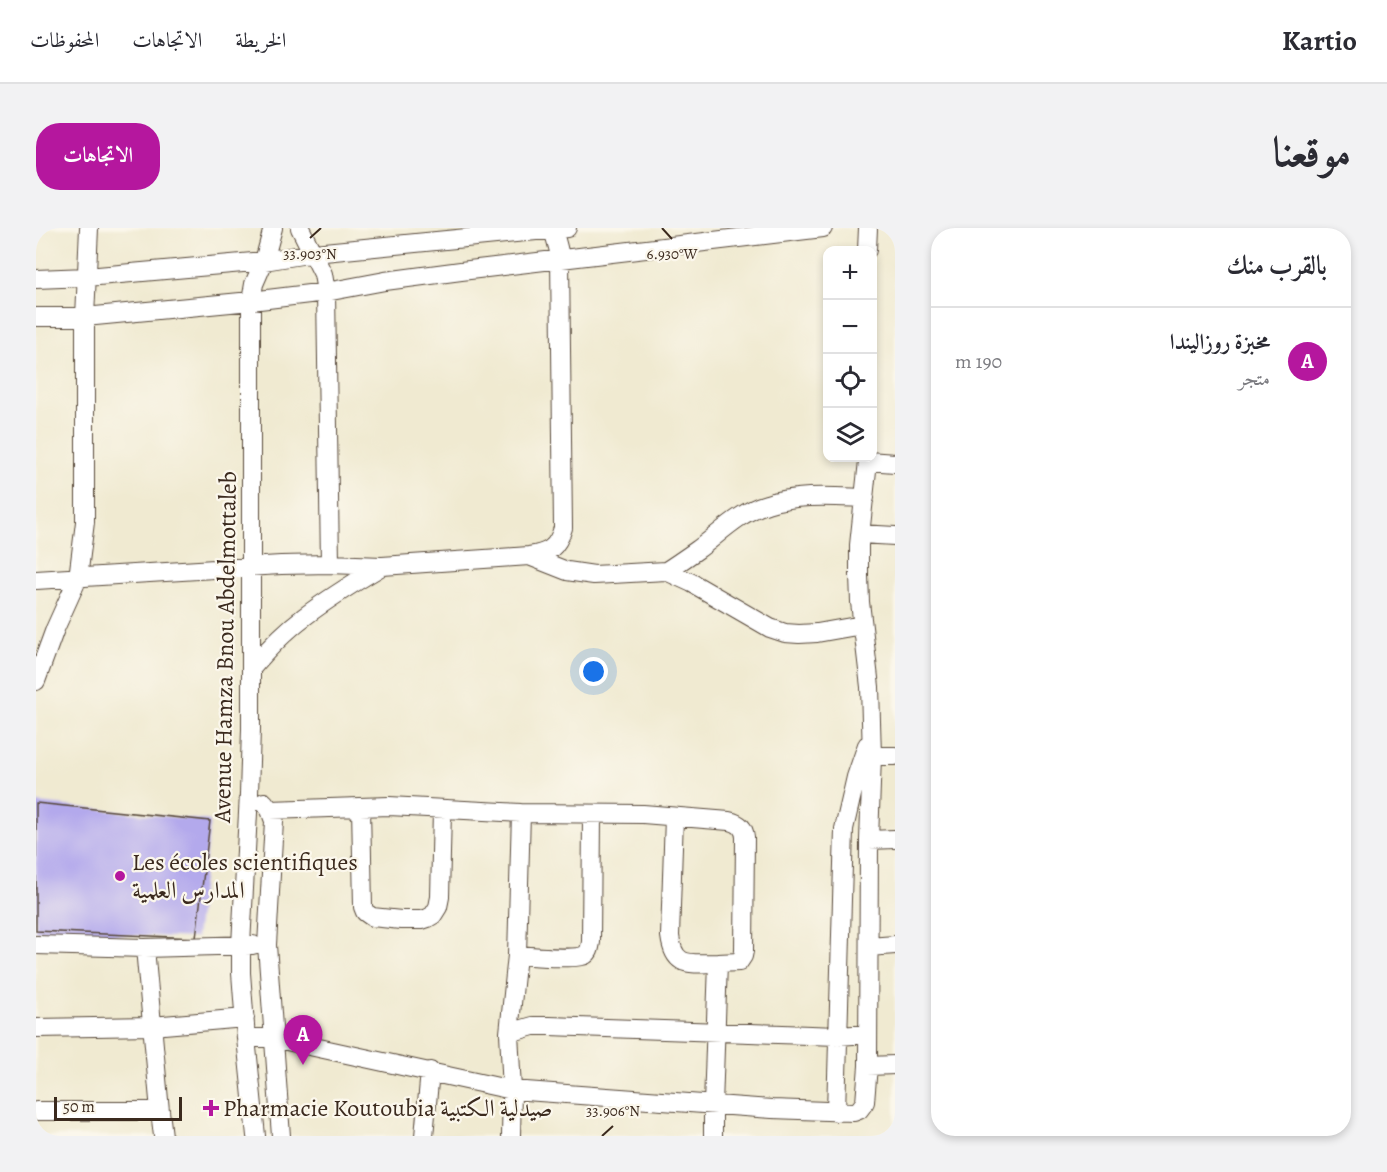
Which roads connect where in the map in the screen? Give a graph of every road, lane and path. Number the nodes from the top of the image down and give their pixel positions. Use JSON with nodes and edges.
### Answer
{"nodes":[{"id":1,"x":89,"y":228,"type":"edge"},
{"id":2,"x":273,"y":228,"type":"edge"},
{"id":3,"x":300,"y":228,"type":"edge"},
{"id":4,"x":823,"y":228,"type":"edge"},
{"id":5,"x":868,"y":228,"type":"edge"},
{"id":6,"x":558,"y":229,"type":"edge"},
{"id":7,"x":867,"y":246,"type":"edge"},
{"id":8,"x":314,"y":254,"type":"junction"},
{"id":9,"x":560,"y":258,"type":"junction"},
{"id":10,"x":264,"y":261,"type":"junction"},
{"id":11,"x":87,"y":277,"type":"junction"},
{"id":12,"x":36,"y":279,"type":"edge"},
{"id":13,"x":326,"y":292,"type":"junction"},
{"id":14,"x":251,"y":301,"type":"junction"},
{"id":15,"x":36,"y":317,"type":"edge"},
{"id":16,"x":85,"y":317,"type":"junction"},
{"id":17,"x":877,"y":460,"type":"edge"},
{"id":18,"x":868,"y":462,"type":"edge"},
{"id":19,"x":895,"y":463,"type":"edge"},
{"id":20,"x":865,"y":498,"type":"junction"},
{"id":21,"x":860,"y":534,"type":"junction"},
{"id":22,"x":895,"y":536,"type":"edge"},
{"id":23,"x":529,"y":556,"type":"junction"},
{"id":24,"x":330,"y":564,"type":"junction"},
{"id":25,"x":382,"y":566,"type":"junction"},
{"id":26,"x":251,"y":567,"type":"junction"},
{"id":27,"x":666,"y":571,"type":"junction"},
{"id":28,"x":78,"y":578,"type":"junction"},
{"id":29,"x":36,"y":580,"type":"edge"},
{"id":30,"x":862,"y":625,"type":"junction"},
{"id":31,"x":55,"y":629,"type":"junction"},
{"id":32,"x":36,"y":630,"type":"edge"},
{"id":33,"x":251,"y":669,"type":"junction"},
{"id":34,"x":36,"y":681,"type":"edge"},
{"id":35,"x":871,"y":735,"type":"junction"},
{"id":36,"x":872,"y":756,"type":"junction"},
{"id":37,"x":895,"y":756,"type":"edge"},
{"id":38,"x":249,"y":794,"type":"junction"},
{"id":39,"x":361,"y":807,"type":"junction"},
{"id":40,"x":270,"y":810,"type":"junction"},
{"id":41,"x":442,"y":810,"type":"junction"},
{"id":42,"x":521,"y":813,"type":"junction"},
{"id":43,"x":592,"y":814,"type":"junction"},
{"id":44,"x":675,"y":817,"type":"junction"},
{"id":45,"x":895,"y":838,"type":"edge"},
{"id":46,"x":869,"y":840,"type":"junction"},
{"id":47,"x":36,"y":945,"type":"edge"},
{"id":48,"x":241,"y":945,"type":"junction"},
{"id":49,"x":267,"y":945,"type":"junction"},
{"id":50,"x":895,"y":945,"type":"edge"},
{"id":51,"x":869,"y":947,"type":"junction"},
{"id":52,"x":145,"y":948,"type":"junction"},
{"id":53,"x":517,"y":955,"type":"junction"},
{"id":54,"x":717,"y":963,"type":"junction"},
{"id":55,"x":245,"y":1018,"type":"junction"},
{"id":56,"x":152,"y":1026,"type":"junction"},
{"id":57,"x":36,"y":1028,"type":"edge"},
{"id":58,"x":716,"y":1032,"type":"junction"},
{"id":59,"x":509,"y":1033,"type":"junction"},
{"id":60,"x":868,"y":1034,"type":"junction"},
{"id":61,"x":838,"y":1036,"type":"junction"},
{"id":62,"x":246,"y":1038,"type":"junction"},
{"id":63,"x":273,"y":1038,"type":"junction"},
{"id":64,"x":895,"y":1065,"type":"edge"},
{"id":65,"x":868,"y":1066,"type":"junction"},
{"id":66,"x":430,"y":1071,"type":"junction"},
{"id":67,"x":512,"y":1090,"type":"junction"},
{"id":68,"x":713,"y":1105,"type":"junction"},
{"id":69,"x":36,"y":1111,"type":"edge"},
{"id":70,"x":160,"y":1111,"type":"junction"},
{"id":71,"x":836,"y":1112,"type":"junction"},
{"id":72,"x":163,"y":1136,"type":"edge"},
{"id":73,"x":256,"y":1136,"type":"edge"},
{"id":74,"x":281,"y":1136,"type":"edge"},
{"id":75,"x":424,"y":1136,"type":"edge"},
{"id":76,"x":511,"y":1136,"type":"edge"},
{"id":77,"x":713,"y":1136,"type":"edge"}],
"edges":[{"from":1,"to":11,"type":"street"},
{"from":2,"to":10,"type":"street","name":"Avenue Hamza Bnou Abdelmottaleb"},
{"from":3,"to":8,"type":"street"},
{"from":4,"to":9,"type":"street"},
{"from":5,"to":7,"type":"street"},
{"from":6,"to":8,"type":"street"},
{"from":6,"to":9,"type":"street"},
{"from":8,"to":10,"type":"street"},
{"from":8,"to":13,"type":"street"},
{"from":9,"to":13,"type":"street"},
{"from":9,"to":23,"type":"street"},
{"from":10,"to":11,"type":"street"},
{"from":10,"to":14,"type":"street","name":"Avenue Hamza Bnou Abdelmottaleb"},
{"from":11,"to":12,"type":"street"},
{"from":11,"to":16,"type":"street"},
{"from":13,"to":14,"type":"street"},
{"from":13,"to":24,"type":"street"},
{"from":14,"to":16,"type":"street"},
{"from":14,"to":26,"type":"street","name":"Avenue Hamza Bnou Abdelmottaleb"},
{"from":15,"to":16,"type":"street"},
{"from":16,"to":28,"type":"street"},
{"from":17,"to":19,"type":"street"},
{"from":18,"to":20,"type":"street"},
{"from":20,"to":21,"type":"street"},
{"from":20,"to":27,"type":"street"},
{"from":21,"to":22,"type":"street"},
{"from":21,"to":30,"type":"street"},
{"from":23,"to":25,"type":"street"},
{"from":23,"to":27,"type":"street"},
{"from":24,"to":25,"type":"street"},
{"from":24,"to":26,"type":"street"},
{"from":25,"to":33,"type":"street"},
{"from":26,"to":28,"type":"street"},
{"from":26,"to":33,"type":"street","name":"Avenue Hamza Bnou Abdelmottaleb"},
{"from":27,"to":30,"type":"street"},
{"from":28,"to":29,"type":"street"},
{"from":28,"to":31,"type":"street"},
{"from":30,"to":35,"type":"street"},
{"from":31,"to":32,"type":"street"},
{"from":31,"to":34,"type":"street"},
{"from":33,"to":38,"type":"street","name":"Avenue Hamza Bnou Abdelmottaleb"},
{"from":35,"to":36,"type":"street"},
{"from":35,"to":61,"type":"street"},
{"from":36,"to":37,"type":"street"},
{"from":36,"to":46,"type":"street"},
{"from":38,"to":40,"type":"street"},
{"from":38,"to":48,"type":"street","name":"Avenue Hamza Bnou Abdelmottaleb"},
{"from":39,"to":40,"type":"street"},
{"from":39,"to":41,"type":"street"},
{"from":39,"to":41,"type":"street"},
{"from":40,"to":49,"type":"street"},
{"from":41,"to":42,"type":"street"},
{"from":42,"to":43,"type":"street"},
{"from":42,"to":53,"type":"street"},
{"from":43,"to":44,"type":"street"},
{"from":43,"to":53,"type":"street"},
{"from":44,"to":54,"type":"street"},
{"from":44,"to":54,"type":"street"},
{"from":45,"to":46,"type":"street"},
{"from":46,"to":51,"type":"street"},
{"from":47,"to":52,"type":"street"},
{"from":48,"to":49,"type":"street"},
{"from":48,"to":52,"type":"street"},
{"from":48,"to":55,"type":"street","name":"Avenue Hamza Bnou Abdelmottaleb"},
{"from":49,"to":63,"type":"street"},
{"from":50,"to":51,"type":"street"},
{"from":51,"to":60,"type":"street"},
{"from":52,"to":56,"type":"street"},
{"from":53,"to":59,"type":"street"},
{"from":54,"to":58,"type":"street"},
{"from":55,"to":56,"type":"street"},
{"from":55,"to":62,"type":"street","name":"Avenue Hamza Bnou Abdelmottaleb"},
{"from":56,"to":57,"type":"street"},
{"from":56,"to":70,"type":"street"},
{"from":58,"to":59,"type":"street"},
{"from":58,"to":61,"type":"street"},
{"from":58,"to":68,"type":"street"},
{"from":59,"to":67,"type":"street"},
{"from":60,"to":61,"type":"street"},
{"from":60,"to":65,"type":"street"},
{"from":61,"to":71,"type":"street"},
{"from":62,"to":63,"type":"street"},
{"from":62,"to":73,"type":"street","name":"Avenue Hamza Bnou Abdelmottaleb"},
{"from":63,"to":66,"type":"street"},
{"from":63,"to":74,"type":"street"},
{"from":64,"to":65,"type":"street"},
{"from":65,"to":71,"type":"street"},
{"from":66,"to":67,"type":"street"},
{"from":66,"to":75,"type":"street"},
{"from":67,"to":68,"type":"street"},
{"from":67,"to":76,"type":"street"},
{"from":68,"to":71,"type":"street"},
{"from":68,"to":77,"type":"street"},
{"from":69,"to":70,"type":"street"},
{"from":70,"to":72,"type":"street"}]}
